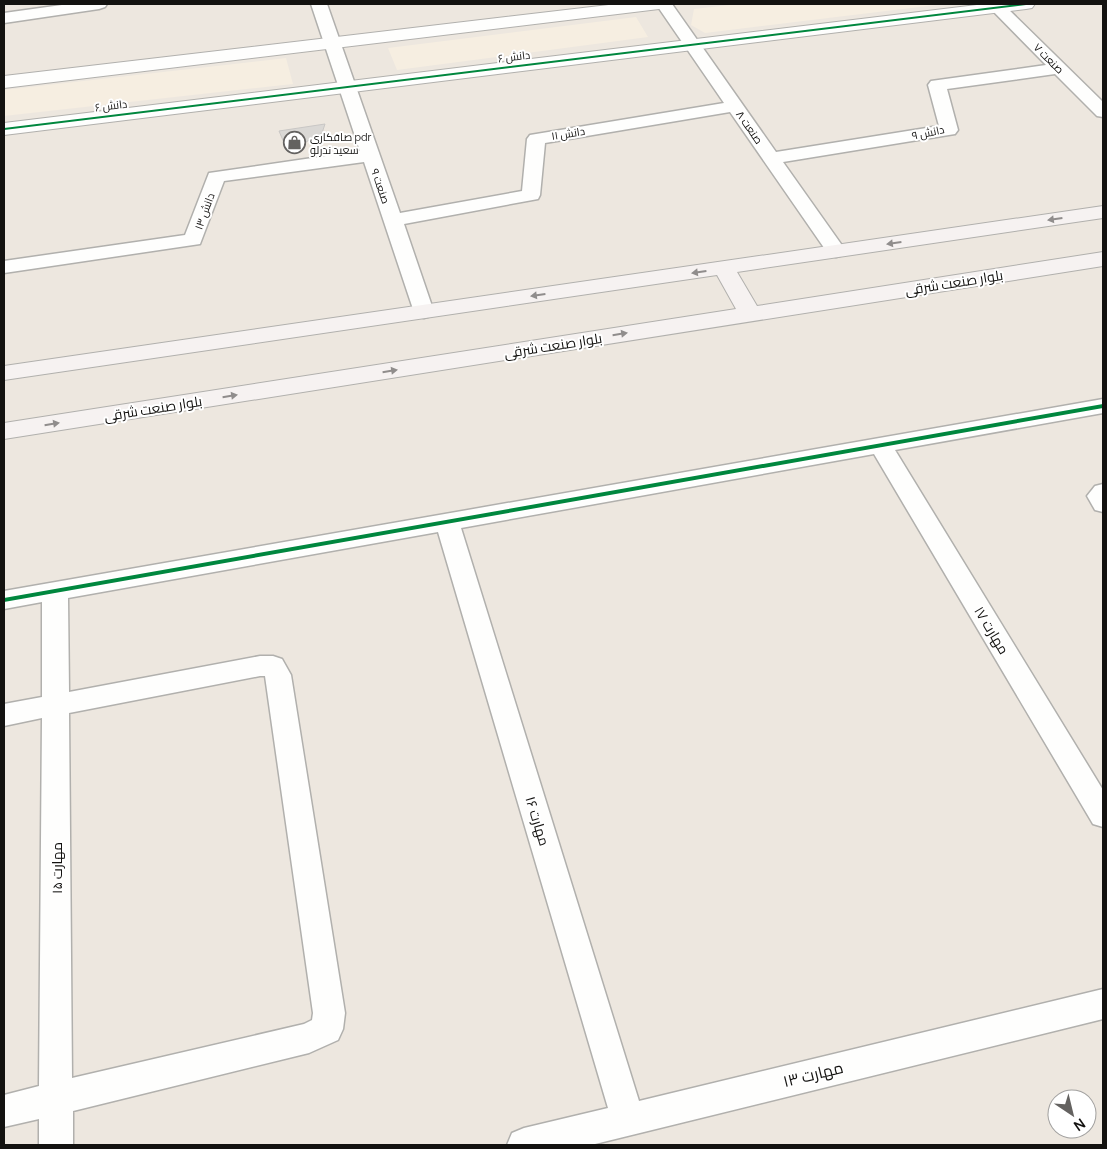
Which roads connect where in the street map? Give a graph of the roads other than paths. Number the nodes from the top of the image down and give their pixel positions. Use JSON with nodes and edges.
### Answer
{"nodes":[{"id":1,"x":99,"y":4,"type":"edge"},
{"id":2,"x":319,"y":4,"type":"edge"},
{"id":3,"x":659,"y":4,"type":"edge"},
{"id":4,"x":664,"y":4,"type":"edge"},
{"id":5,"x":1026,"y":4,"type":"edge"},
{"id":6,"x":996,"y":6,"type":"edge"},
{"id":7,"x":4,"y":18,"type":"edge"},
{"id":8,"x":332,"y":42,"type":"junction"},
{"id":9,"x":692,"y":45,"type":"junction"},
{"id":10,"x":1060,"y":68,"type":"junction"},
{"id":11,"x":4,"y":82,"type":"edge"},
{"id":12,"x":347,"y":87,"type":"junction"},
{"id":13,"x":735,"y":106,"type":"junction"},
{"id":14,"x":1103,"y":112,"type":"edge"},
{"id":15,"x":4,"y":128,"type":"edge"},
{"id":16,"x":371,"y":156,"type":"junction"},
{"id":17,"x":771,"y":158,"type":"junction"},
{"id":18,"x":1103,"y":212,"type":"edge"},
{"id":19,"x":392,"y":220,"type":"junction"},
{"id":20,"x":836,"y":251,"type":"junction"},
{"id":21,"x":1103,"y":259,"type":"edge"},
{"id":22,"x":4,"y":267,"type":"edge"},
{"id":23,"x":724,"y":268,"type":"junction"},
{"id":24,"x":424,"y":312,"type":"junction"},
{"id":25,"x":750,"y":314,"type":"junction"},
{"id":26,"x":4,"y":373,"type":"edge"},
{"id":27,"x":1103,"y":406,"type":"edge"},
{"id":28,"x":4,"y":431,"type":"edge"},
{"id":29,"x":880,"y":445,"type":"junction"},
{"id":30,"x":1103,"y":492,"type":"edge"},
{"id":31,"x":1103,"y":504,"type":"edge"},
{"id":32,"x":447,"y":522,"type":"junction"},
{"id":33,"x":55,"y":591,"type":"junction"},
{"id":34,"x":4,"y":600,"type":"edge"},
{"id":35,"x":56,"y":704,"type":"junction"},
{"id":36,"x":4,"y":715,"type":"edge"},
{"id":37,"x":1103,"y":815,"type":"edge"},
{"id":38,"x":1103,"y":1004,"type":"edge"},
{"id":39,"x":56,"y":1098,"type":"junction"},
{"id":40,"x":4,"y":1110,"type":"edge"},
{"id":41,"x":628,"y":1120,"type":"junction"},
{"id":42,"x":56,"y":1145,"type":"edge"},
{"id":43,"x":524,"y":1145,"type":"edge"}],
"edges":[{"from":1,"to":7,"type":"street"},
{"from":2,"to":8,"type":"street","name":"صنعت ۹"},
{"from":3,"to":8,"type":"street"},
{"from":4,"to":9,"type":"street","name":"صنعت ۸"},
{"from":5,"to":6,"type":"street","name":"دانش ۶"},
{"from":6,"to":9,"type":"street","name":"دانش ۶"},
{"from":6,"to":10,"type":"street","name":"صنعت ۷"},
{"from":8,"to":11,"type":"street"},
{"from":8,"to":12,"type":"street","name":"صنعت ۹"},
{"from":9,"to":12,"type":"street","name":"دانش ۶"},
{"from":9,"to":13,"type":"street","name":"صنعت ۸"},
{"from":10,"to":14,"type":"street","name":"صنعت ۷"},
{"from":10,"to":17,"type":"street","name":"دانش ۹"},
{"from":12,"to":15,"type":"street","name":"دانش ۶"},
{"from":12,"to":16,"type":"street","name":"صنعت ۹"},
{"from":13,"to":17,"type":"street","name":"صنعت ۸"},
{"from":13,"to":19,"type":"street","name":"دانش ۱۱"},
{"from":16,"to":19,"type":"street","name":"صنعت ۹"},
{"from":16,"to":22,"type":"street","name":"دانش ۱۳"},
{"from":17,"to":20,"type":"street","name":"صنعت ۸"},
{"from":18,"to":20,"type":"main road","one_way":true},
{"from":19,"to":24,"type":"street","name":"صنعت ۹"},
{"from":20,"to":23,"type":"main road"},
{"from":21,"to":25,"type":"main road","name":"بلوار صنعت شرقی"},
{"from":23,"to":24,"type":"main road","one_way":true},
{"from":23,"to":25,"type":"main road"},
{"from":24,"to":26,"type":"main road"},
{"from":28,"to":25,"type":"main road","name":"بلوار صنعت شرقی","one_way":true},
{"from":27,"to":29,"type":"street"},
{"from":29,"to":32,"type":"street"},
{"from":29,"to":37,"type":"street","name":"مهارت ۱۷"},
{"from":30,"to":31,"type":"street"},
{"from":32,"to":33,"type":"street"},
{"from":32,"to":41,"type":"street","name":"مهارت ۱۶"},
{"from":33,"to":34,"type":"street"},
{"from":33,"to":35,"type":"street","name":"مهارت ۱۵"},
{"from":35,"to":36,"type":"street"},
{"from":35,"to":39,"type":"street","name":"مهارت ۱۵"},
{"from":35,"to":39,"type":"street"},
{"from":38,"to":41,"type":"street","name":"مهارت ۱۳"},
{"from":39,"to":40,"type":"street"},
{"from":39,"to":42,"type":"street","name":"مهارت ۱۵"},
{"from":41,"to":43,"type":"street","name":"مهارت ۱۳"}]}
